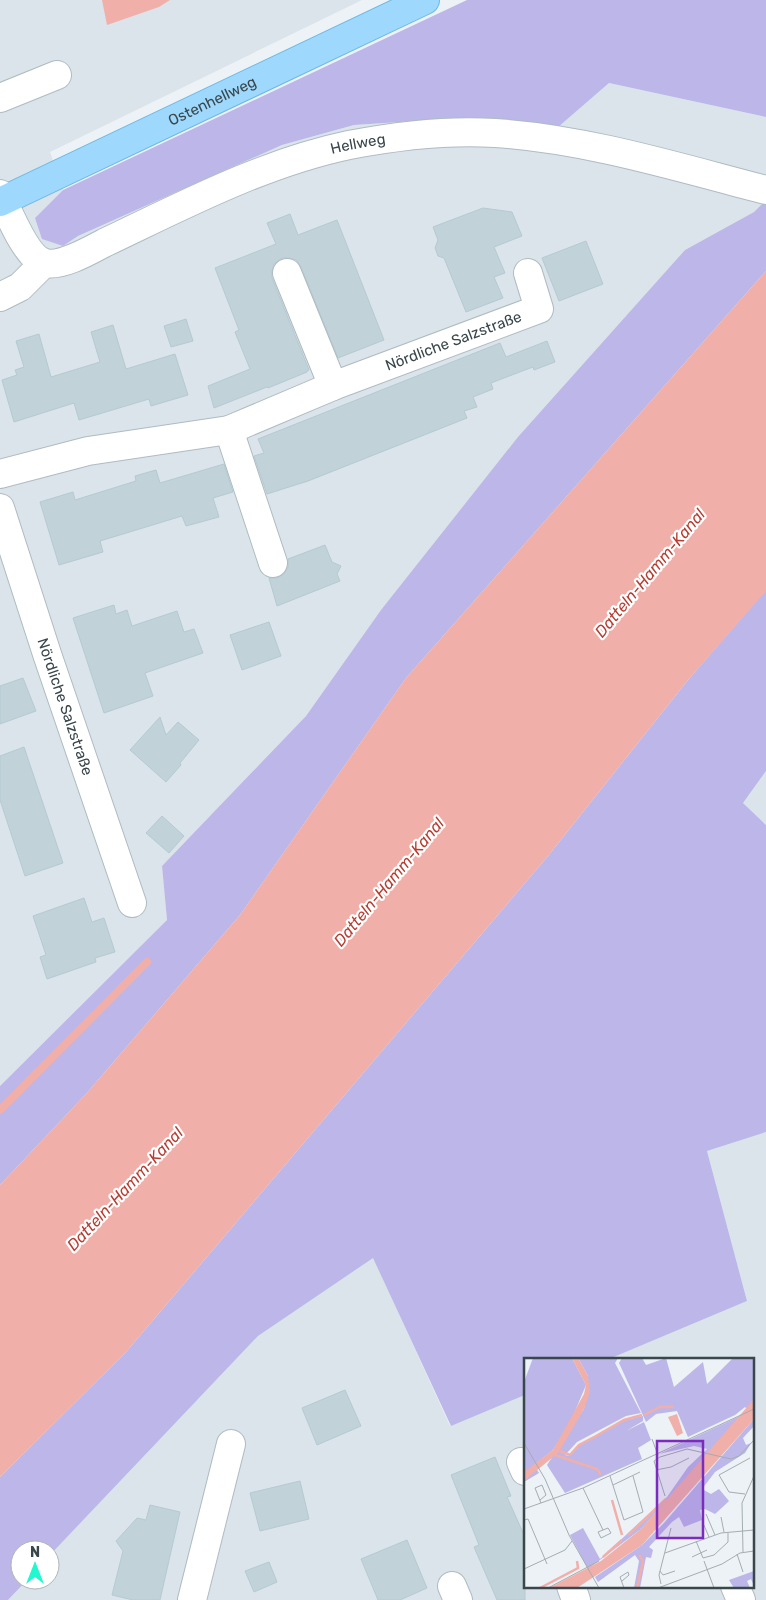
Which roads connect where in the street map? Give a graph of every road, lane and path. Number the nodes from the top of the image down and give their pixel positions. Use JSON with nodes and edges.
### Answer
{"nodes":[{"id":1,"x":425,"y":0,"type":"edge"},
{"id":2,"x":57,"y":75,"type":"dead end"},
{"id":3,"x":0,"y":98,"type":"edge"},
{"id":4,"x":762,"y":189,"type":"edge"},
{"id":5,"x":1,"y":199,"type":"edge"},
{"id":6,"x":44,"y":263,"type":"junction"},
{"id":7,"x":287,"y":273,"type":"dead end"},
{"id":8,"x":528,"y":273,"type":"dead end"},
{"id":9,"x":0,"y":297,"type":"edge"},
{"id":10,"x":332,"y":386,"type":"junction"},
{"id":11,"x":229,"y":430,"type":"junction"},
{"id":12,"x":0,"y":474,"type":"edge"},
{"id":13,"x":0,"y":508,"type":"edge"},
{"id":14,"x":273,"y":563,"type":"dead end"},
{"id":15,"x":132,"y":903,"type":"dead end"},
{"id":16,"x":231,"y":1444,"type":"dead end"},
{"id":17,"x":572,"y":1588,"type":"edge"},
{"id":18,"x":736,"y":1588,"type":"edge"},
{"id":19,"x":192,"y":1600,"type":"edge"},
{"id":20,"x":576,"y":1600,"type":"edge"},
{"id":21,"x":741,"y":1600,"type":"edge"}],
"edges":[{"from":1,"to":5,"type":"main road","name":"Ostenhellweg"},
{"from":2,"to":3,"type":"street"},
{"from":4,"to":6,"type":"street","name":"Hellweg"},
{"from":5,"to":6,"type":"street"},
{"from":6,"to":9,"type":"street"},
{"from":7,"to":10,"type":"street"},
{"from":8,"to":10,"type":"street","name":"Nördliche Salzstraße"},
{"from":10,"to":11,"type":"street","name":"Nördliche Salzstraße"},
{"from":11,"to":12,"type":"street","name":"Nördliche Salzstraße"},
{"from":11,"to":14,"type":"street"},
{"from":13,"to":15,"type":"street","name":"Nördliche Salzstraße"},
{"from":16,"to":19,"type":"street"},
{"from":17,"to":20,"type":"street"},
{"from":18,"to":21,"type":"street"}]}
